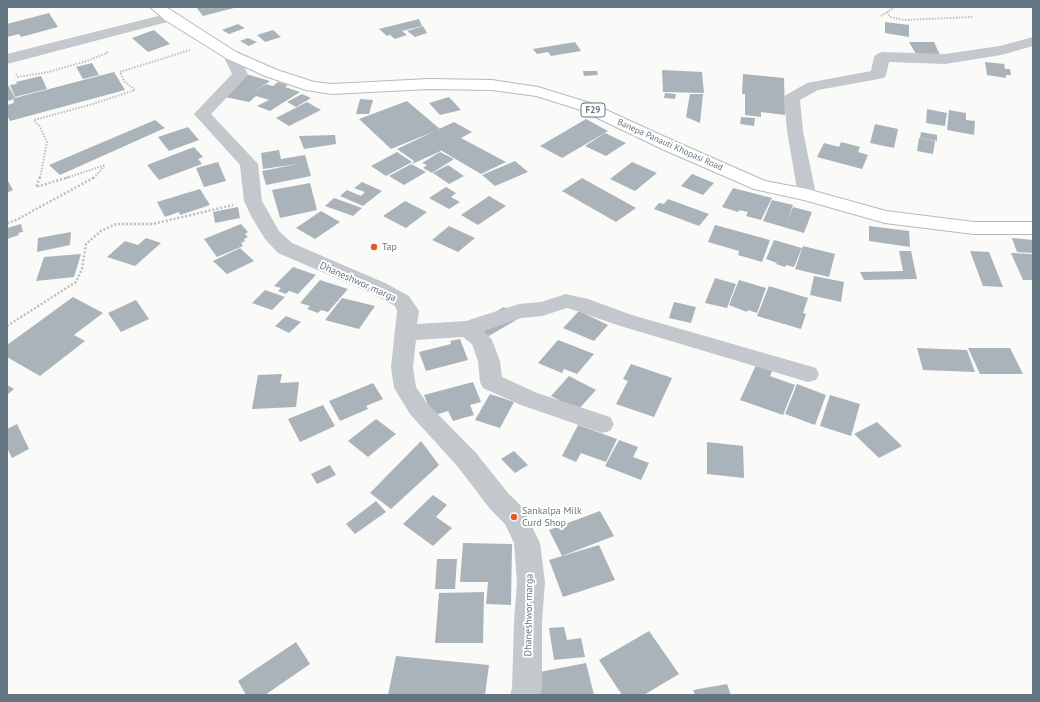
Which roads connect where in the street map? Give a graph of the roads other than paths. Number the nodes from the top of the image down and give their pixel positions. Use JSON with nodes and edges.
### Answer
{"nodes":[{"id":1,"x":157,"y":7,"type":"edge"},
{"id":2,"x":170,"y":17,"type":"junction"},
{"id":3,"x":1033,"y":41,"type":"edge"},
{"id":4,"x":231,"y":55,"type":"junction"},
{"id":5,"x":7,"y":59,"type":"edge"},
{"id":6,"x":807,"y":195,"type":"junction"},
{"id":7,"x":1033,"y":228,"type":"edge"},
{"id":8,"x":467,"y":329,"type":"junction"},
{"id":9,"x":406,"y":333,"type":"junction"},
{"id":10,"x":808,"y":374,"type":"dead end"},
{"id":11,"x":602,"y":424,"type":"dead end"},
{"id":12,"x":525,"y":695,"type":"edge"}],
"edges":[{"from":1,"to":2,"type":"main road","name":"Banepa Panauti Khopasi Road","number":"F29"},
{"from":2,"to":4,"type":"main road","name":"Banepa Panauti Khopasi Road","number":"F29"},
{"from":2,"to":5,"type":"street"},
{"from":3,"to":6,"type":"street"},
{"from":4,"to":6,"type":"main road","name":"Banepa Panauti Khopasi Road","number":"F29"},
{"from":4,"to":9,"type":"street","name":"Dhaneshwor marga"},
{"from":6,"to":7,"type":"main road","name":"Banepa Panauti Khopasi Road","number":"F29"},
{"from":8,"to":9,"type":"street"},
{"from":8,"to":10,"type":"street"},
{"from":8,"to":11,"type":"street"},
{"from":9,"to":12,"type":"street","name":"Dhaneshwor marga"}]}
